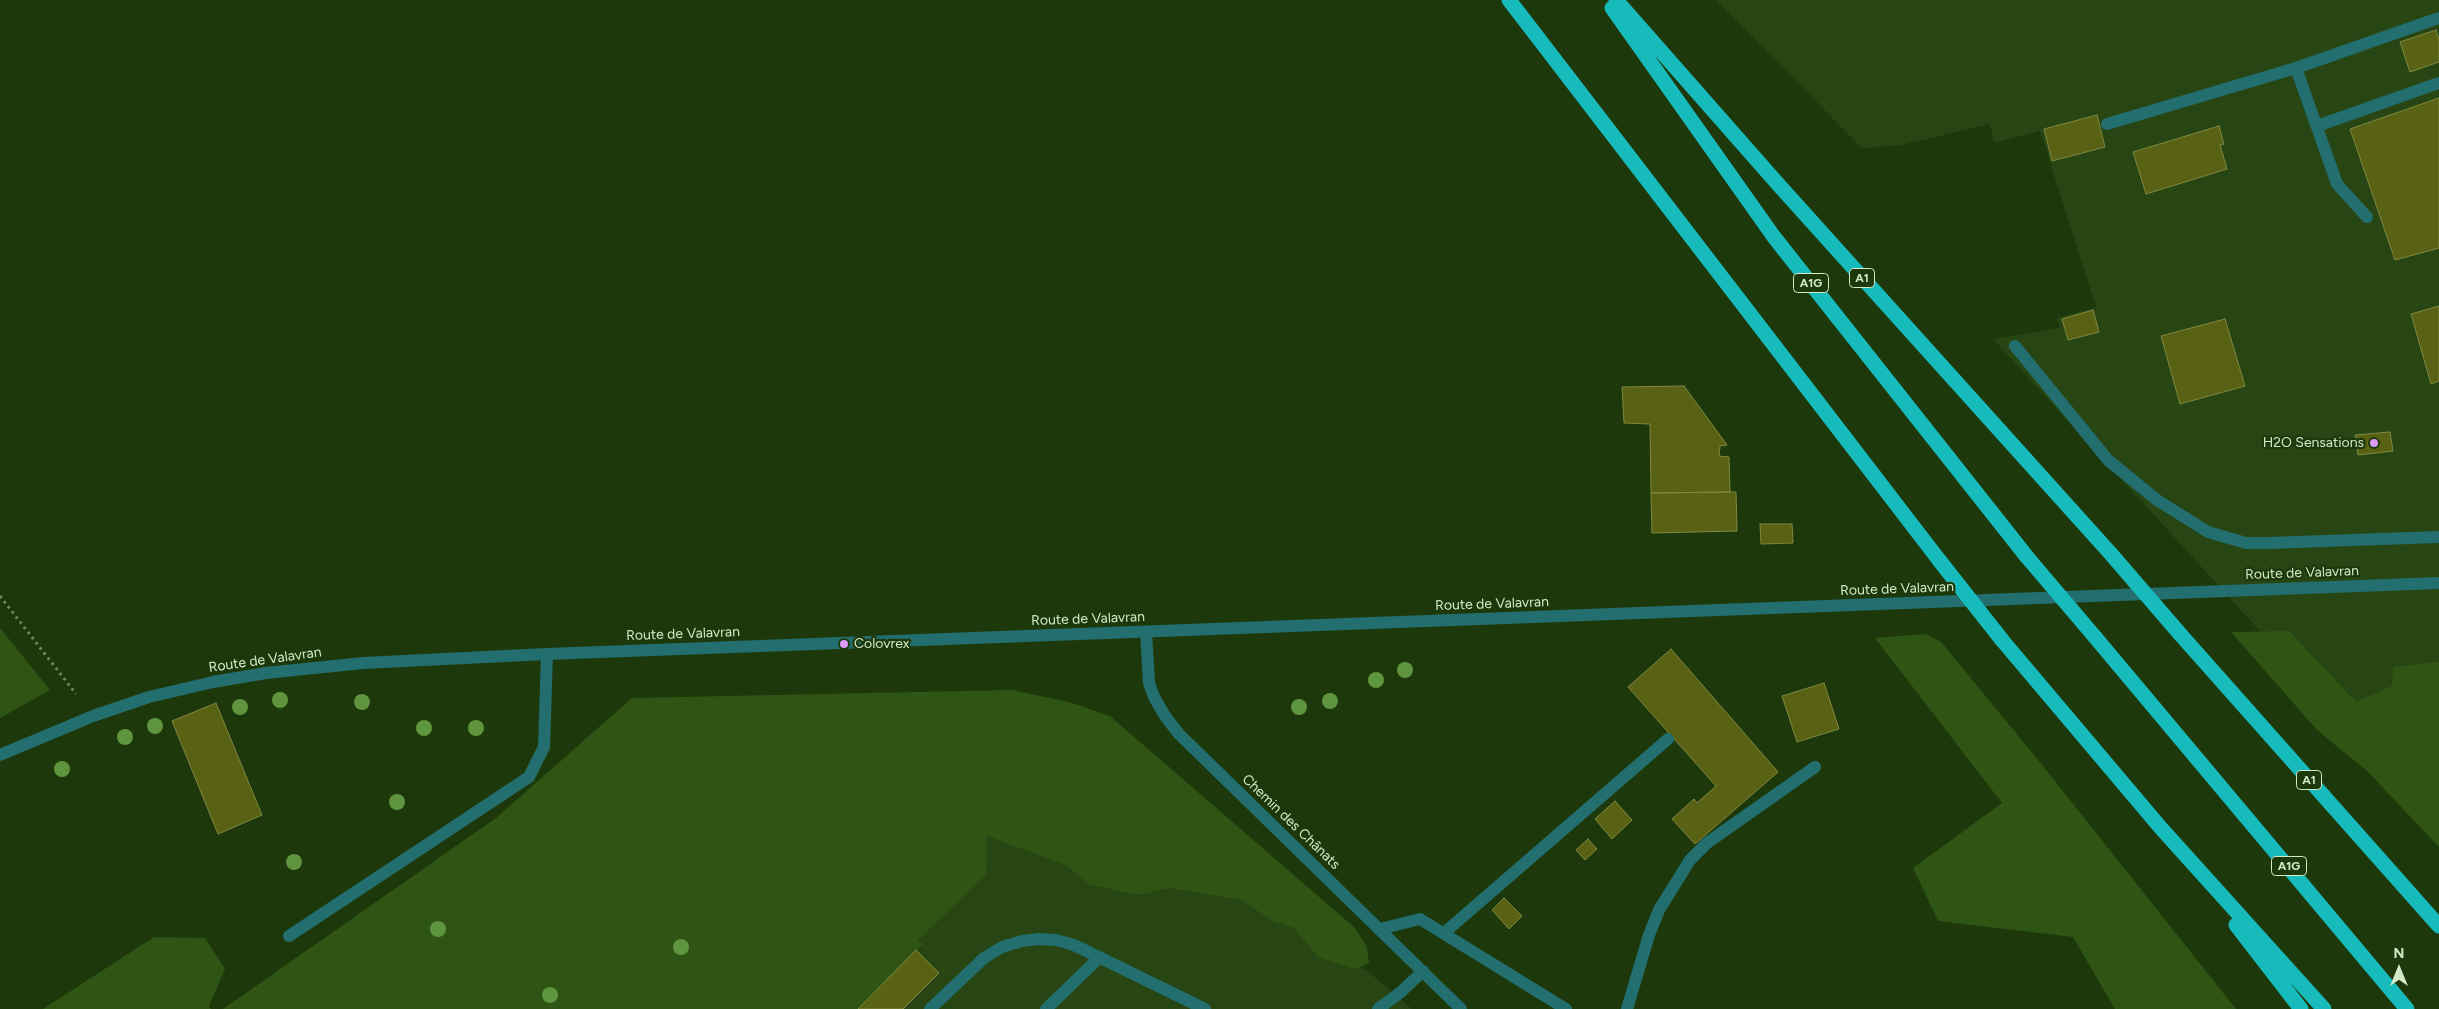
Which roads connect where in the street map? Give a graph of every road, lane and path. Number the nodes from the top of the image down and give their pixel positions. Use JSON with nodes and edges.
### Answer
{"nodes":[{"id":1,"x":1509,"y":0,"type":"edge"},
{"id":2,"x":1607,"y":0,"type":"edge"},
{"id":3,"x":1616,"y":0,"type":"edge"},
{"id":4,"x":2439,"y":18,"type":"edge"},
{"id":5,"x":2296,"y":68,"type":"junction"},
{"id":6,"x":2439,"y":84,"type":"edge"},
{"id":7,"x":2107,"y":124,"type":"dead end"},
{"id":8,"x":2317,"y":126,"type":"junction"},
{"id":9,"x":2367,"y":217,"type":"dead end"},
{"id":10,"x":2015,"y":346,"type":"dead end"},
{"id":11,"x":2439,"y":537,"type":"edge"},
{"id":12,"x":2439,"y":583,"type":"edge"},
{"id":13,"x":0,"y":596,"type":"edge"},
{"id":14,"x":1146,"y":632,"type":"junction"},
{"id":15,"x":547,"y":654,"type":"junction"},
{"id":16,"x":93,"y":716,"type":"junction"},
{"id":17,"x":1668,"y":739,"type":"dead end"},
{"id":18,"x":0,"y":754,"type":"edge"},
{"id":19,"x":1815,"y":767,"type":"dead end"},
{"id":20,"x":2160,"y":827,"type":"junction"},
{"id":21,"x":2439,"y":926,"type":"edge"},
{"id":22,"x":1380,"y":929,"type":"junction"},
{"id":23,"x":1444,"y":933,"type":"junction"},
{"id":24,"x":289,"y":936,"type":"dead end"},
{"id":25,"x":1100,"y":957,"type":"junction"},
{"id":26,"x":1422,"y":971,"type":"junction"},
{"id":27,"x":930,"y":1009,"type":"edge"},
{"id":28,"x":1046,"y":1009,"type":"edge"},
{"id":29,"x":1205,"y":1009,"type":"edge"},
{"id":30,"x":1378,"y":1009,"type":"edge"},
{"id":31,"x":1461,"y":1009,"type":"edge"},
{"id":32,"x":1566,"y":1009,"type":"edge"},
{"id":33,"x":1627,"y":1009,"type":"edge"},
{"id":34,"x":2302,"y":1009,"type":"edge"},
{"id":35,"x":2324,"y":1009,"type":"edge"},
{"id":36,"x":2407,"y":1009,"type":"edge"}],
"edges":[{"from":1,"to":20,"type":"highway","bridge":true},
{"from":2,"to":36,"type":"highway","number":"A1G","bridge":true},
{"from":3,"to":21,"type":"highway","number":"A1","bridge":true},
{"from":4,"to":5,"type":"street"},
{"from":5,"to":7,"type":"street"},
{"from":5,"to":8,"type":"street"},
{"from":6,"to":8,"type":"street"},
{"from":8,"to":9,"type":"street"},
{"from":10,"to":11,"type":"street"},
{"from":12,"to":14,"type":"street","name":"Route de Valavran"},
{"from":13,"to":16,"type":"path"},
{"from":14,"to":15,"type":"street","name":"Route de Valavran"},
{"from":14,"to":22,"type":"street","name":"Chemin des Chânats"},
{"from":15,"to":16,"type":"street","name":"Route de Valavran"},
{"from":15,"to":24,"type":"street"},
{"from":16,"to":18,"type":"street","name":"Route de Valavran"},
{"from":17,"to":23,"type":"street"},
{"from":19,"to":33,"type":"street"},
{"from":20,"to":34,"type":"highway"},
{"from":20,"to":35,"type":"highway"},
{"from":22,"to":23,"type":"street"},
{"from":22,"to":26,"type":"street","name":"Chemin des Chânats"},
{"from":23,"to":32,"type":"street"},
{"from":25,"to":27,"type":"street"},
{"from":25,"to":28,"type":"street"},
{"from":25,"to":29,"type":"street"},
{"from":26,"to":30,"type":"street"},
{"from":26,"to":31,"type":"street","name":"Chemin des Chânats"}]}
